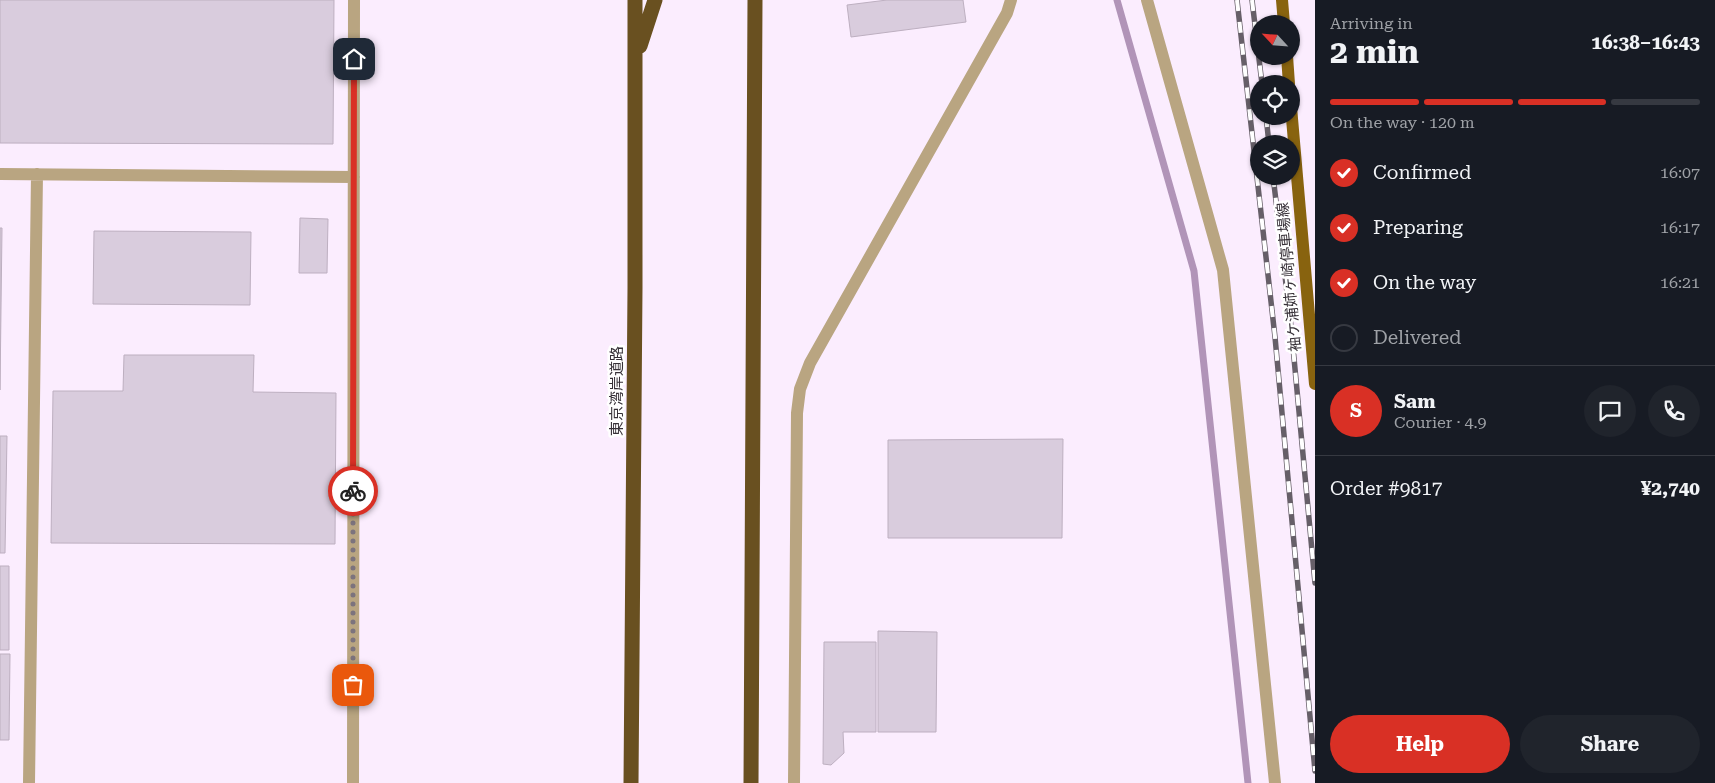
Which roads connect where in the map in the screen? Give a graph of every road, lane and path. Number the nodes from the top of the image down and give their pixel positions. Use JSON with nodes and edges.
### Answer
{"nodes":[{"id":1,"x":354,"y":0,"type":"edge"},
{"id":2,"x":635,"y":0,"type":"edge"},
{"id":3,"x":655,"y":0,"type":"edge"},
{"id":4,"x":754,"y":0,"type":"edge"},
{"id":5,"x":1011,"y":0,"type":"edge"},
{"id":6,"x":1147,"y":0,"type":"edge"},
{"id":7,"x":1282,"y":0,"type":"edge"},
{"id":8,"x":1283,"y":15,"type":"edge"},
{"id":9,"x":635,"y":62,"type":"junction"},
{"id":10,"x":1293,"y":125,"type":"edge"},
{"id":11,"x":0,"y":174,"type":"edge"},
{"id":12,"x":37,"y":174,"type":"junction"},
{"id":13,"x":354,"y":177,"type":"junction"},
{"id":14,"x":1315,"y":384,"type":"edge"},
{"id":15,"x":29,"y":783,"type":"edge"},
{"id":16,"x":353,"y":783,"type":"edge"},
{"id":17,"x":632,"y":783,"type":"edge"},
{"id":18,"x":751,"y":783,"type":"edge"},
{"id":19,"x":794,"y":783,"type":"edge"},
{"id":20,"x":1275,"y":783,"type":"edge"}],
"edges":[{"from":1,"to":13,"type":"street"},
{"from":2,"to":9,"type":"highway","name":"東京湾岸道路"},
{"from":3,"to":9,"type":"highway"},
{"from":4,"to":18,"type":"highway"},
{"from":5,"to":19,"type":"street"},
{"from":6,"to":20,"type":"street"},
{"from":7,"to":8,"type":"main road"},
{"from":9,"to":17,"type":"highway","name":"東京湾岸道路"},
{"from":10,"to":14,"type":"main road","name":"袖ケ浦姉ヶ崎停車場線"},
{"from":11,"to":12,"type":"street"},
{"from":12,"to":13,"type":"street"},
{"from":12,"to":15,"type":"street"},
{"from":13,"to":16,"type":"street"}]}
